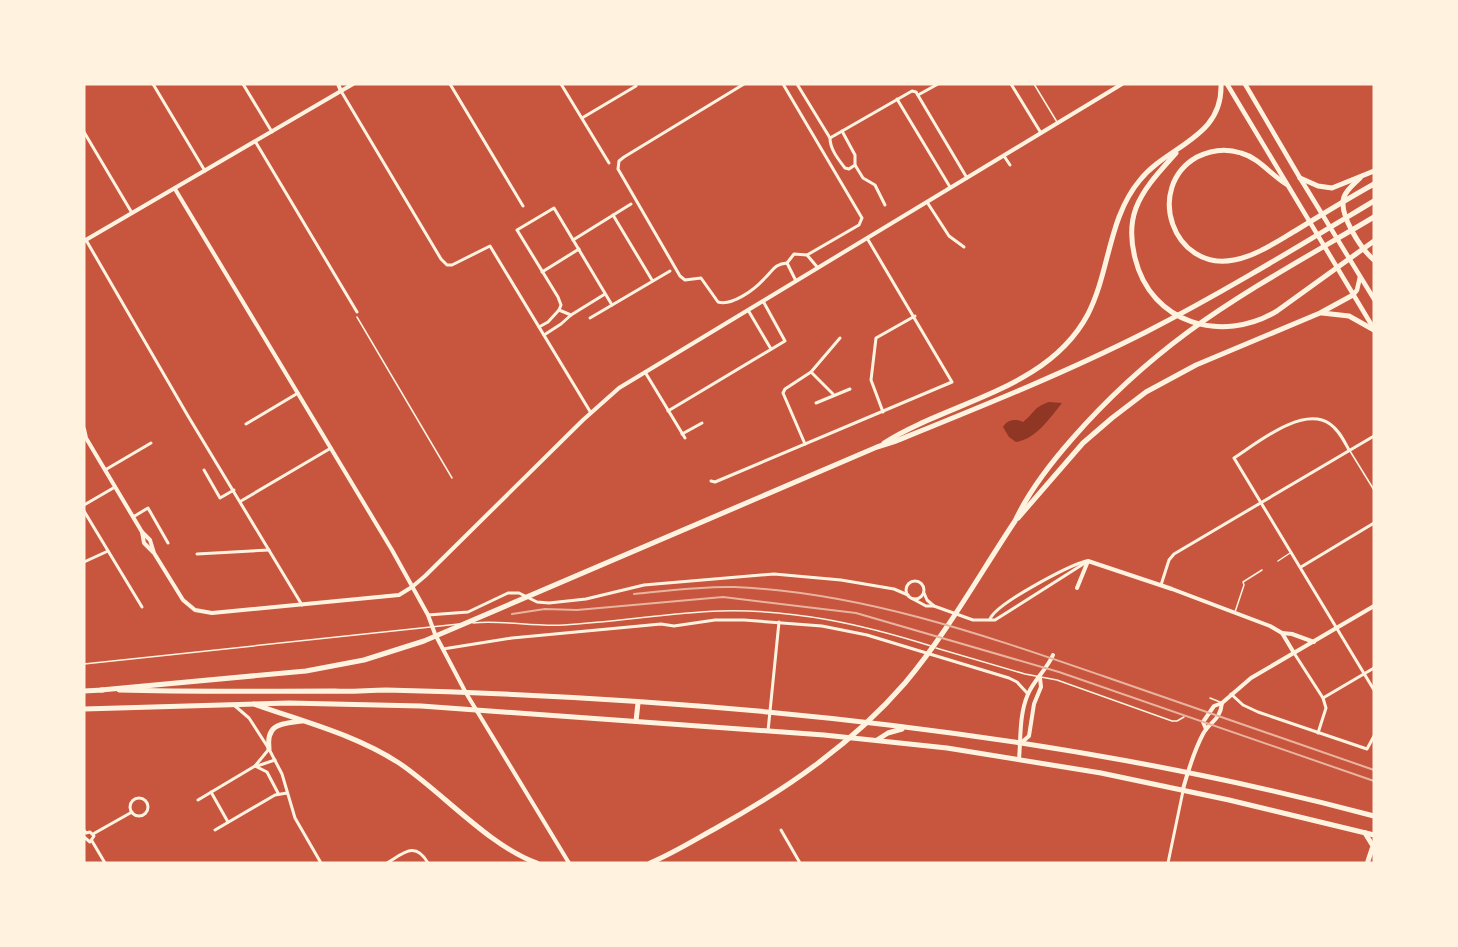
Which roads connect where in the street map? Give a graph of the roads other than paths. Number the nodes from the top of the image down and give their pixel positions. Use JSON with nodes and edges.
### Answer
{"nodes":[{"id":1,"x":153,"y":84,"type":"edge"},
{"id":2,"x":243,"y":84,"type":"edge"},
{"id":3,"x":338,"y":84,"type":"edge"},
{"id":4,"x":352,"y":84,"type":"edge"},
{"id":5,"x":450,"y":84,"type":"edge"},
{"id":6,"x":561,"y":84,"type":"edge"},
{"id":7,"x":744,"y":84,"type":"edge"},
{"id":8,"x":783,"y":84,"type":"edge"},
{"id":9,"x":797,"y":84,"type":"edge"},
{"id":10,"x":938,"y":84,"type":"edge"},
{"id":11,"x":1011,"y":84,"type":"edge"},
{"id":12,"x":1034,"y":84,"type":"edge"},
{"id":13,"x":1122,"y":84,"type":"edge"},
{"id":14,"x":1221,"y":84,"type":"edge"},
{"id":15,"x":1227,"y":84,"type":"edge"},
{"id":16,"x":1245,"y":84,"type":"edge"},
{"id":17,"x":636,"y":86,"type":"dead end"},
{"id":18,"x":341,"y":91,"type":"junction"},
{"id":19,"x":918,"y":95,"type":"junction"},
{"id":20,"x":897,"y":99,"type":"junction"},
{"id":21,"x":582,"y":118,"type":"junction"},
{"id":22,"x":1057,"y":123,"type":"junction"},
{"id":23,"x":843,"y":131,"type":"junction"},
{"id":24,"x":84,"y":132,"type":"edge"},
{"id":25,"x":272,"y":132,"type":"junction"},
{"id":26,"x":1041,"y":134,"type":"junction"},
{"id":27,"x":830,"y":138,"type":"junction"},
{"id":28,"x":255,"y":141,"type":"junction"},
{"id":29,"x":1181,"y":147,"type":"junction"},
{"id":30,"x":1004,"y":156,"type":"junction"},
{"id":31,"x":609,"y":164,"type":"dead end"},
{"id":32,"x":855,"y":165,"type":"junction"},
{"id":33,"x":1010,"y":165,"type":"dead end"},
{"id":34,"x":205,"y":171,"type":"junction"},
{"id":35,"x":1374,"y":171,"type":"edge"},
{"id":36,"x":967,"y":178,"type":"junction"},
{"id":37,"x":1300,"y":178,"type":"junction"},
{"id":38,"x":1360,"y":178,"type":"junction"},
{"id":39,"x":1286,"y":184,"type":"junction"},
{"id":40,"x":1374,"y":184,"type":"edge"},
{"id":41,"x":951,"y":188,"type":"junction"},
{"id":42,"x":175,"y":189,"type":"junction"},
{"id":43,"x":1374,"y":201,"type":"edge"},
{"id":44,"x":927,"y":202,"type":"junction"},
{"id":45,"x":631,"y":204,"type":"dead end"},
{"id":46,"x":885,"y":205,"type":"dead end"},
{"id":47,"x":523,"y":206,"type":"dead end"},
{"id":48,"x":132,"y":213,"type":"junction"},
{"id":49,"x":613,"y":215,"type":"junction"},
{"id":50,"x":1374,"y":217,"type":"edge"},
{"id":51,"x":867,"y":238,"type":"junction"},
{"id":52,"x":85,"y":240,"type":"edge"},
{"id":53,"x":573,"y":240,"type":"junction"},
{"id":54,"x":1374,"y":241,"type":"edge"},
{"id":55,"x":964,"y":248,"type":"dead end"},
{"id":56,"x":579,"y":249,"type":"junction"},
{"id":57,"x":807,"y":255,"type":"junction"},
{"id":58,"x":1374,"y":260,"type":"edge"},
{"id":59,"x":787,"y":263,"type":"junction"},
{"id":60,"x":818,"y":268,"type":"junction"},
{"id":61,"x":670,"y":270,"type":"dead end"},
{"id":62,"x":542,"y":272,"type":"junction"},
{"id":63,"x":1360,"y":277,"type":"junction"},
{"id":64,"x":652,"y":281,"type":"junction"},
{"id":65,"x":796,"y":281,"type":"junction"},
{"id":66,"x":605,"y":294,"type":"junction"},
{"id":67,"x":1353,"y":295,"type":"junction"},
{"id":68,"x":1374,"y":299,"type":"edge"},
{"id":69,"x":763,"y":301,"type":"junction"},
{"id":70,"x":612,"y":305,"type":"junction"},
{"id":71,"x":559,"y":310,"type":"junction"},
{"id":72,"x":748,"y":310,"type":"junction"},
{"id":73,"x":357,"y":312,"type":"dead end"},
{"id":74,"x":1320,"y":314,"type":"junction"},
{"id":75,"x":571,"y":315,"type":"junction"},
{"id":76,"x":915,"y":316,"type":"junction"},
{"id":77,"x":357,"y":318,"type":"dead end"},
{"id":78,"x":590,"y":318,"type":"dead end"},
{"id":79,"x":539,"y":327,"type":"junction"},
{"id":80,"x":1374,"y":330,"type":"edge"},
{"id":81,"x":544,"y":335,"type":"junction"},
{"id":82,"x":840,"y":338,"type":"dead end"},
{"id":83,"x":771,"y":349,"type":"junction"},
{"id":84,"x":645,"y":372,"type":"junction"},
{"id":85,"x":811,"y":372,"type":"junction"},
{"id":86,"x":850,"y":389,"type":"dead end"},
{"id":87,"x":298,"y":393,"type":"junction"},
{"id":88,"x":834,"y":395,"type":"junction"},
{"id":89,"x":816,"y":403,"type":"dead end"},
{"id":90,"x":668,"y":411,"type":"junction"},
{"id":91,"x":883,"y":412,"type":"junction"},
{"id":92,"x":591,"y":413,"type":"junction"},
{"id":93,"x":702,"y":423,"type":"dead end"},
{"id":94,"x":246,"y":424,"type":"dead end"},
{"id":95,"x":84,"y":429,"type":"edge"},
{"id":96,"x":1374,"y":436,"type":"edge"},
{"id":97,"x":85,"y":437,"type":"edge"},
{"id":98,"x":151,"y":443,"type":"dead end"},
{"id":99,"x":805,"y":444,"type":"junction"},
{"id":100,"x":877,"y":447,"type":"junction"},
{"id":101,"x":332,"y":448,"type":"junction"},
{"id":102,"x":1349,"y":450,"type":"junction"},
{"id":103,"x":105,"y":470,"type":"junction"},
{"id":104,"x":204,"y":470,"type":"dead end"},
{"id":105,"x":452,"y":478,"type":"dead end"},
{"id":106,"x":711,"y":481,"type":"dead end"},
{"id":107,"x":115,"y":487,"type":"junction"},
{"id":108,"x":234,"y":490,"type":"junction"},
{"id":109,"x":1374,"y":490,"type":"edge"},
{"id":110,"x":240,"y":501,"type":"junction"},
{"id":111,"x":1261,"y":502,"type":"junction"},
{"id":112,"x":84,"y":505,"type":"edge"},
{"id":113,"x":84,"y":511,"type":"edge"},
{"id":114,"x":133,"y":517,"type":"junction"},
{"id":115,"x":1015,"y":521,"type":"junction"},
{"id":116,"x":1374,"y":523,"type":"edge"},
{"id":117,"x":168,"y":543,"type":"dead end"},
{"id":118,"x":270,"y":550,"type":"junction"},
{"id":119,"x":108,"y":551,"type":"junction"},
{"id":120,"x":1292,"y":552,"type":"junction"},
{"id":121,"x":197,"y":554,"type":"dead end"},
{"id":122,"x":1088,"y":561,"type":"junction"},
{"id":123,"x":1278,"y":561,"type":"dead end"},
{"id":124,"x":84,"y":562,"type":"edge"},
{"id":125,"x":1301,"y":567,"type":"junction"},
{"id":126,"x":1262,"y":570,"type":"dead end"},
{"id":127,"x":908,"y":584,"type":"junction"},
{"id":128,"x":1161,"y":585,"type":"junction"},
{"id":129,"x":412,"y":587,"type":"junction"},
{"id":130,"x":1077,"y":588,"type":"dead end"},
{"id":131,"x":894,"y":590,"type":"junction"},
{"id":132,"x":923,"y":592,"type":"junction"},
{"id":133,"x":908,"y":595,"type":"junction"},
{"id":134,"x":1020,"y":595,"type":"junction"},
{"id":135,"x":913,"y":599,"type":"junction"},
{"id":136,"x":1024,"y":601,"type":"junction"},
{"id":137,"x":302,"y":605,"type":"junction"},
{"id":138,"x":934,"y":606,"type":"junction"},
{"id":139,"x":1374,"y":606,"type":"edge"},
{"id":140,"x":142,"y":608,"type":"dead end"},
{"id":141,"x":1235,"y":613,"type":"junction"},
{"id":142,"x":428,"y":615,"type":"junction"},
{"id":143,"x":990,"y":619,"type":"junction"},
{"id":144,"x":780,"y":621,"type":"junction"},
{"id":145,"x":432,"y":626,"type":"junction"},
{"id":146,"x":1338,"y":628,"type":"junction"},
{"id":147,"x":1282,"y":633,"type":"junction"},
{"id":148,"x":1314,"y":642,"type":"junction"},
{"id":149,"x":443,"y":649,"type":"junction"},
{"id":150,"x":1294,"y":653,"type":"junction"},
{"id":151,"x":1053,"y":655,"type":"dead end"},
{"id":152,"x":84,"y":664,"type":"edge"},
{"id":153,"x":1374,"y":668,"type":"edge"},
{"id":154,"x":1364,"y":673,"type":"junction"},
{"id":155,"x":1039,"y":676,"type":"junction"},
{"id":156,"x":100,"y":690,"type":"junction"},
{"id":157,"x":1374,"y":690,"type":"edge"},
{"id":158,"x":84,"y":691,"type":"edge"},
{"id":159,"x":466,"y":693,"type":"junction"},
{"id":160,"x":1028,"y":694,"type":"junction"},
{"id":161,"x":1230,"y":694,"type":"junction"},
{"id":162,"x":1210,"y":698,"type":"dead end"},
{"id":163,"x":1323,"y":698,"type":"junction"},
{"id":164,"x":638,"y":702,"type":"junction"},
{"id":165,"x":1222,"y":703,"type":"junction"},
{"id":166,"x":231,"y":704,"type":"junction"},
{"id":167,"x":254,"y":704,"type":"junction"},
{"id":168,"x":84,"y":709,"type":"edge"},
{"id":169,"x":477,"y":709,"type":"junction"},
{"id":170,"x":770,"y":713,"type":"junction"},
{"id":171,"x":1184,"y":717,"type":"dead end"},
{"id":172,"x":306,"y":721,"type":"junction"},
{"id":173,"x":636,"y":721,"type":"junction"},
{"id":174,"x":907,"y":728,"type":"junction"},
{"id":175,"x":1206,"y":729,"type":"junction"},
{"id":176,"x":768,"y":731,"type":"junction"},
{"id":177,"x":1318,"y":733,"type":"junction"},
{"id":178,"x":1374,"y":736,"type":"edge"},
{"id":179,"x":877,"y":740,"type":"junction"},
{"id":180,"x":1021,"y":743,"type":"junction"},
{"id":181,"x":269,"y":749,"type":"junction"},
{"id":182,"x":1019,"y":759,"type":"junction"},
{"id":183,"x":275,"y":760,"type":"junction"},
{"id":184,"x":255,"y":766,"type":"junction"},
{"id":185,"x":1187,"y":773,"type":"junction"},
{"id":186,"x":1183,"y":789,"type":"junction"},
{"id":187,"x":211,"y":792,"type":"junction"},
{"id":188,"x":287,"y":793,"type":"junction"},
{"id":189,"x":278,"y":794,"type":"junction"},
{"id":190,"x":198,"y":800,"type":"dead end"},
{"id":191,"x":132,"y":812,"type":"junction"},
{"id":192,"x":1374,"y":816,"type":"edge"},
{"id":193,"x":229,"y":822,"type":"junction"},
{"id":194,"x":215,"y":830,"type":"dead end"},
{"id":195,"x":781,"y":830,"type":"dead end"},
{"id":196,"x":1364,"y":832,"type":"junction"},
{"id":197,"x":84,"y":834,"type":"edge"},
{"id":198,"x":93,"y":834,"type":"junction"},
{"id":199,"x":1374,"y":835,"type":"edge"},
{"id":200,"x":92,"y":841,"type":"junction"},
{"id":201,"x":1374,"y":857,"type":"edge"},
{"id":202,"x":1366,"y":862,"type":"edge"},
{"id":203,"x":105,"y":863,"type":"edge"},
{"id":204,"x":321,"y":863,"type":"edge"},
{"id":205,"x":387,"y":863,"type":"edge"},
{"id":206,"x":428,"y":863,"type":"edge"},
{"id":207,"x":537,"y":863,"type":"edge"},
{"id":208,"x":569,"y":863,"type":"edge"},
{"id":209,"x":650,"y":863,"type":"edge"},
{"id":210,"x":800,"y":863,"type":"edge"},
{"id":211,"x":1168,"y":863,"type":"edge"}],
"edges":[{"from":1,"to":34,"type":"street"},
{"from":2,"to":25,"type":"street"},
{"from":3,"to":18,"type":"street"},
{"from":4,"to":18,"type":"street"},
{"from":5,"to":47,"type":"street"},
{"from":6,"to":21,"type":"street"},
{"from":7,"to":59,"type":"street"},
{"from":8,"to":57,"type":"street"},
{"from":9,"to":27,"type":"street"},
{"from":10,"to":19,"type":"street"},
{"from":11,"to":26,"type":"street"},
{"from":12,"to":22,"type":"lane"},
{"from":13,"to":22,"type":"street"},
{"from":14,"to":29,"type":"highway"},
{"from":15,"to":39,"type":"main road"},
{"from":16,"to":37,"type":"main road"},
{"from":17,"to":21,"type":"street"},
{"from":18,"to":25,"type":"street"},
{"from":18,"to":79,"type":"street"},
{"from":19,"to":20,"type":"street"},
{"from":19,"to":36,"type":"street"},
{"from":20,"to":23,"type":"street"},
{"from":20,"to":41,"type":"street"},
{"from":21,"to":31,"type":"street"},
{"from":22,"to":26,"type":"street"},
{"from":23,"to":27,"type":"street"},
{"from":23,"to":32,"type":"street"},
{"from":24,"to":48,"type":"street"},
{"from":25,"to":28,"type":"street"},
{"from":26,"to":30,"type":"street"},
{"from":27,"to":32,"type":"street"},
{"from":28,"to":34,"type":"street"},
{"from":28,"to":73,"type":"street"},
{"from":29,"to":54,"type":"highway"},
{"from":29,"to":100,"type":"highway"},
{"from":30,"to":33,"type":"street"},
{"from":30,"to":36,"type":"street"},
{"from":32,"to":46,"type":"street"},
{"from":34,"to":42,"type":"street"},
{"from":35,"to":38,"type":"highway"},
{"from":36,"to":41,"type":"street"},
{"from":37,"to":38,"type":"highway"},
{"from":37,"to":63,"type":"main road"},
{"from":38,"to":58,"type":"highway"},
{"from":39,"to":40,"type":"highway"},
{"from":39,"to":67,"type":"main road"},
{"from":41,"to":44,"type":"street"},
{"from":42,"to":48,"type":"street"},
{"from":42,"to":87,"type":"street"},
{"from":43,"to":100,"type":"highway"},
{"from":44,"to":51,"type":"street"},
{"from":44,"to":55,"type":"street"},
{"from":45,"to":49,"type":"street"},
{"from":48,"to":52,"type":"street"},
{"from":49,"to":53,"type":"street"},
{"from":49,"to":64,"type":"street"},
{"from":50,"to":115,"type":"highway"},
{"from":51,"to":60,"type":"street"},
{"from":51,"to":76,"type":"street"},
{"from":52,"to":108,"type":"street"},
{"from":53,"to":56,"type":"street"},
{"from":53,"to":62,"type":"street"},
{"from":56,"to":62,"type":"street"},
{"from":56,"to":66,"type":"street"},
{"from":57,"to":59,"type":"street"},
{"from":57,"to":60,"type":"street"},
{"from":59,"to":65,"type":"street"},
{"from":60,"to":65,"type":"street"},
{"from":61,"to":64,"type":"street"},
{"from":62,"to":71,"type":"street"},
{"from":63,"to":67,"type":"main road"},
{"from":63,"to":68,"type":"main road"},
{"from":64,"to":70,"type":"street"},
{"from":65,"to":69,"type":"street"},
{"from":66,"to":70,"type":"street"},
{"from":66,"to":75,"type":"street"},
{"from":67,"to":74,"type":"highway"},
{"from":67,"to":80,"type":"main road"},
{"from":69,"to":72,"type":"street"},
{"from":69,"to":83,"type":"street"},
{"from":70,"to":78,"type":"street"},
{"from":71,"to":75,"type":"street"},
{"from":71,"to":79,"type":"street"},
{"from":72,"to":83,"type":"street"},
{"from":72,"to":84,"type":"street"},
{"from":74,"to":80,"type":"highway"},
{"from":74,"to":115,"type":"highway"},
{"from":75,"to":81,"type":"street"},
{"from":76,"to":91,"type":"street"},
{"from":76,"to":91,"type":"street"},
{"from":77,"to":105,"type":"lane"},
{"from":79,"to":81,"type":"street"},
{"from":81,"to":92,"type":"street"},
{"from":82,"to":85,"type":"street"},
{"from":83,"to":90,"type":"street"},
{"from":84,"to":90,"type":"street"},
{"from":84,"to":92,"type":"street"},
{"from":85,"to":88,"type":"street"},
{"from":85,"to":99,"type":"street"},
{"from":86,"to":88,"type":"street"},
{"from":87,"to":94,"type":"street"},
{"from":87,"to":101,"type":"street"},
{"from":88,"to":89,"type":"street"},
{"from":90,"to":93,"type":"street"},
{"from":91,"to":99,"type":"street"},
{"from":92,"to":129,"type":"street"},
{"from":95,"to":97,"type":"street"},
{"from":96,"to":102,"type":"street"},
{"from":97,"to":103,"type":"street"},
{"from":98,"to":103,"type":"street"},
{"from":99,"to":106,"type":"street"},
{"from":100,"to":156,"type":"highway"},
{"from":101,"to":110,"type":"street"},
{"from":101,"to":129,"type":"street"},
{"from":102,"to":109,"type":"lane"},
{"from":102,"to":111,"type":"street"},
{"from":102,"to":111,"type":"street"},
{"from":103,"to":107,"type":"street"},
{"from":104,"to":108,"type":"street"},
{"from":107,"to":112,"type":"street"},
{"from":107,"to":114,"type":"street"},
{"from":108,"to":110,"type":"street"},
{"from":110,"to":118,"type":"street"},
{"from":111,"to":120,"type":"street"},
{"from":111,"to":128,"type":"street"},
{"from":113,"to":119,"type":"street"},
{"from":114,"to":117,"type":"street"},
{"from":114,"to":137,"type":"street"},
{"from":115,"to":209,"type":"highway"},
{"from":116,"to":125,"type":"street"},
{"from":118,"to":121,"type":"street"},
{"from":118,"to":137,"type":"street"},
{"from":119,"to":124,"type":"street"},
{"from":119,"to":140,"type":"street"},
{"from":120,"to":123,"type":"lane"},
{"from":120,"to":125,"type":"street"},
{"from":122,"to":128,"type":"street"},
{"from":122,"to":130,"type":"street"},
{"from":122,"to":134,"type":"street"},
{"from":122,"to":136,"type":"street"},
{"from":125,"to":146,"type":"street"},
{"from":126,"to":141,"type":"lane"},
{"from":127,"to":131,"type":"street"},
{"from":127,"to":132,"type":"street"},
{"from":127,"to":133,"type":"street"},
{"from":128,"to":141,"type":"street"},
{"from":129,"to":137,"type":"street"},
{"from":129,"to":142,"type":"street"},
{"from":131,"to":133,"type":"street"},
{"from":131,"to":142,"type":"street"},
{"from":132,"to":135,"type":"street"},
{"from":132,"to":138,"type":"street"},
{"from":133,"to":135,"type":"street"},
{"from":134,"to":136,"type":"street"},
{"from":134,"to":143,"type":"street"},
{"from":135,"to":138,"type":"street"},
{"from":136,"to":143,"type":"street"},
{"from":138,"to":143,"type":"street"},
{"from":139,"to":146,"type":"street"},
{"from":141,"to":147,"type":"street"},
{"from":142,"to":145,"type":"street"},
{"from":144,"to":149,"type":"street"},
{"from":144,"to":160,"type":"street"},
{"from":144,"to":170,"type":"street"},
{"from":145,"to":149,"type":"street"},
{"from":145,"to":152,"type":"lane"},
{"from":145,"to":155,"type":"lane"},
{"from":146,"to":148,"type":"street"},
{"from":146,"to":154,"type":"street"},
{"from":147,"to":148,"type":"street"},
{"from":147,"to":150,"type":"street"},
{"from":148,"to":150,"type":"street"},
{"from":149,"to":159,"type":"street"},
{"from":150,"to":161,"type":"street"},
{"from":150,"to":163,"type":"street"},
{"from":151,"to":155,"type":"street"},
{"from":153,"to":154,"type":"street"},
{"from":154,"to":157,"type":"street"},
{"from":154,"to":163,"type":"street"},
{"from":155,"to":160,"type":"street"},
{"from":155,"to":171,"type":"lane"},
{"from":155,"to":180,"type":"street"},
{"from":156,"to":158,"type":"highway"},
{"from":156,"to":159,"type":"highway"},
{"from":159,"to":164,"type":"highway"},
{"from":159,"to":169,"type":"street"},
{"from":160,"to":180,"type":"street"},
{"from":161,"to":165,"type":"street"},
{"from":161,"to":177,"type":"street"},
{"from":162,"to":165,"type":"lane"},
{"from":163,"to":177,"type":"street"},
{"from":164,"to":170,"type":"highway"},
{"from":164,"to":173,"type":"highway"},
{"from":165,"to":175,"type":"street"},
{"from":165,"to":175,"type":"street"},
{"from":166,"to":167,"type":"highway"},
{"from":166,"to":168,"type":"highway"},
{"from":166,"to":181,"type":"street"},
{"from":167,"to":169,"type":"highway"},
{"from":167,"to":172,"type":"highway"},
{"from":169,"to":173,"type":"highway"},
{"from":169,"to":208,"type":"street"},
{"from":170,"to":174,"type":"highway"},
{"from":170,"to":176,"type":"street"},
{"from":172,"to":181,"type":"highway"},
{"from":172,"to":207,"type":"highway"},
{"from":173,"to":176,"type":"highway"},
{"from":174,"to":179,"type":"highway"},
{"from":174,"to":180,"type":"highway"},
{"from":175,"to":185,"type":"street"},
{"from":176,"to":179,"type":"highway"},
{"from":177,"to":178,"type":"street"},
{"from":179,"to":182,"type":"highway"},
{"from":180,"to":182,"type":"street"},
{"from":180,"to":185,"type":"highway"},
{"from":181,"to":183,"type":"street"},
{"from":181,"to":184,"type":"street"},
{"from":182,"to":186,"type":"highway"},
{"from":183,"to":184,"type":"street"},
{"from":183,"to":188,"type":"street"},
{"from":184,"to":187,"type":"street"},
{"from":184,"to":189,"type":"street"},
{"from":185,"to":186,"type":"street"},
{"from":185,"to":192,"type":"highway"},
{"from":186,"to":196,"type":"highway"},
{"from":186,"to":211,"type":"street"},
{"from":187,"to":190,"type":"street"},
{"from":187,"to":193,"type":"street"},
{"from":188,"to":189,"type":"street"},
{"from":188,"to":204,"type":"street"},
{"from":189,"to":193,"type":"street"},
{"from":191,"to":191,"type":"street"},
{"from":191,"to":198,"type":"street"},
{"from":193,"to":194,"type":"street"},
{"from":195,"to":210,"type":"street"},
{"from":196,"to":199,"type":"highway"},
{"from":196,"to":202,"type":"highway"},
{"from":197,"to":198,"type":"street"},
{"from":197,"to":200,"type":"street"},
{"from":198,"to":200,"type":"street"},
{"from":200,"to":203,"type":"street"},
{"from":201,"to":202,"type":"street"},
{"from":205,"to":206,"type":"street"}]}
